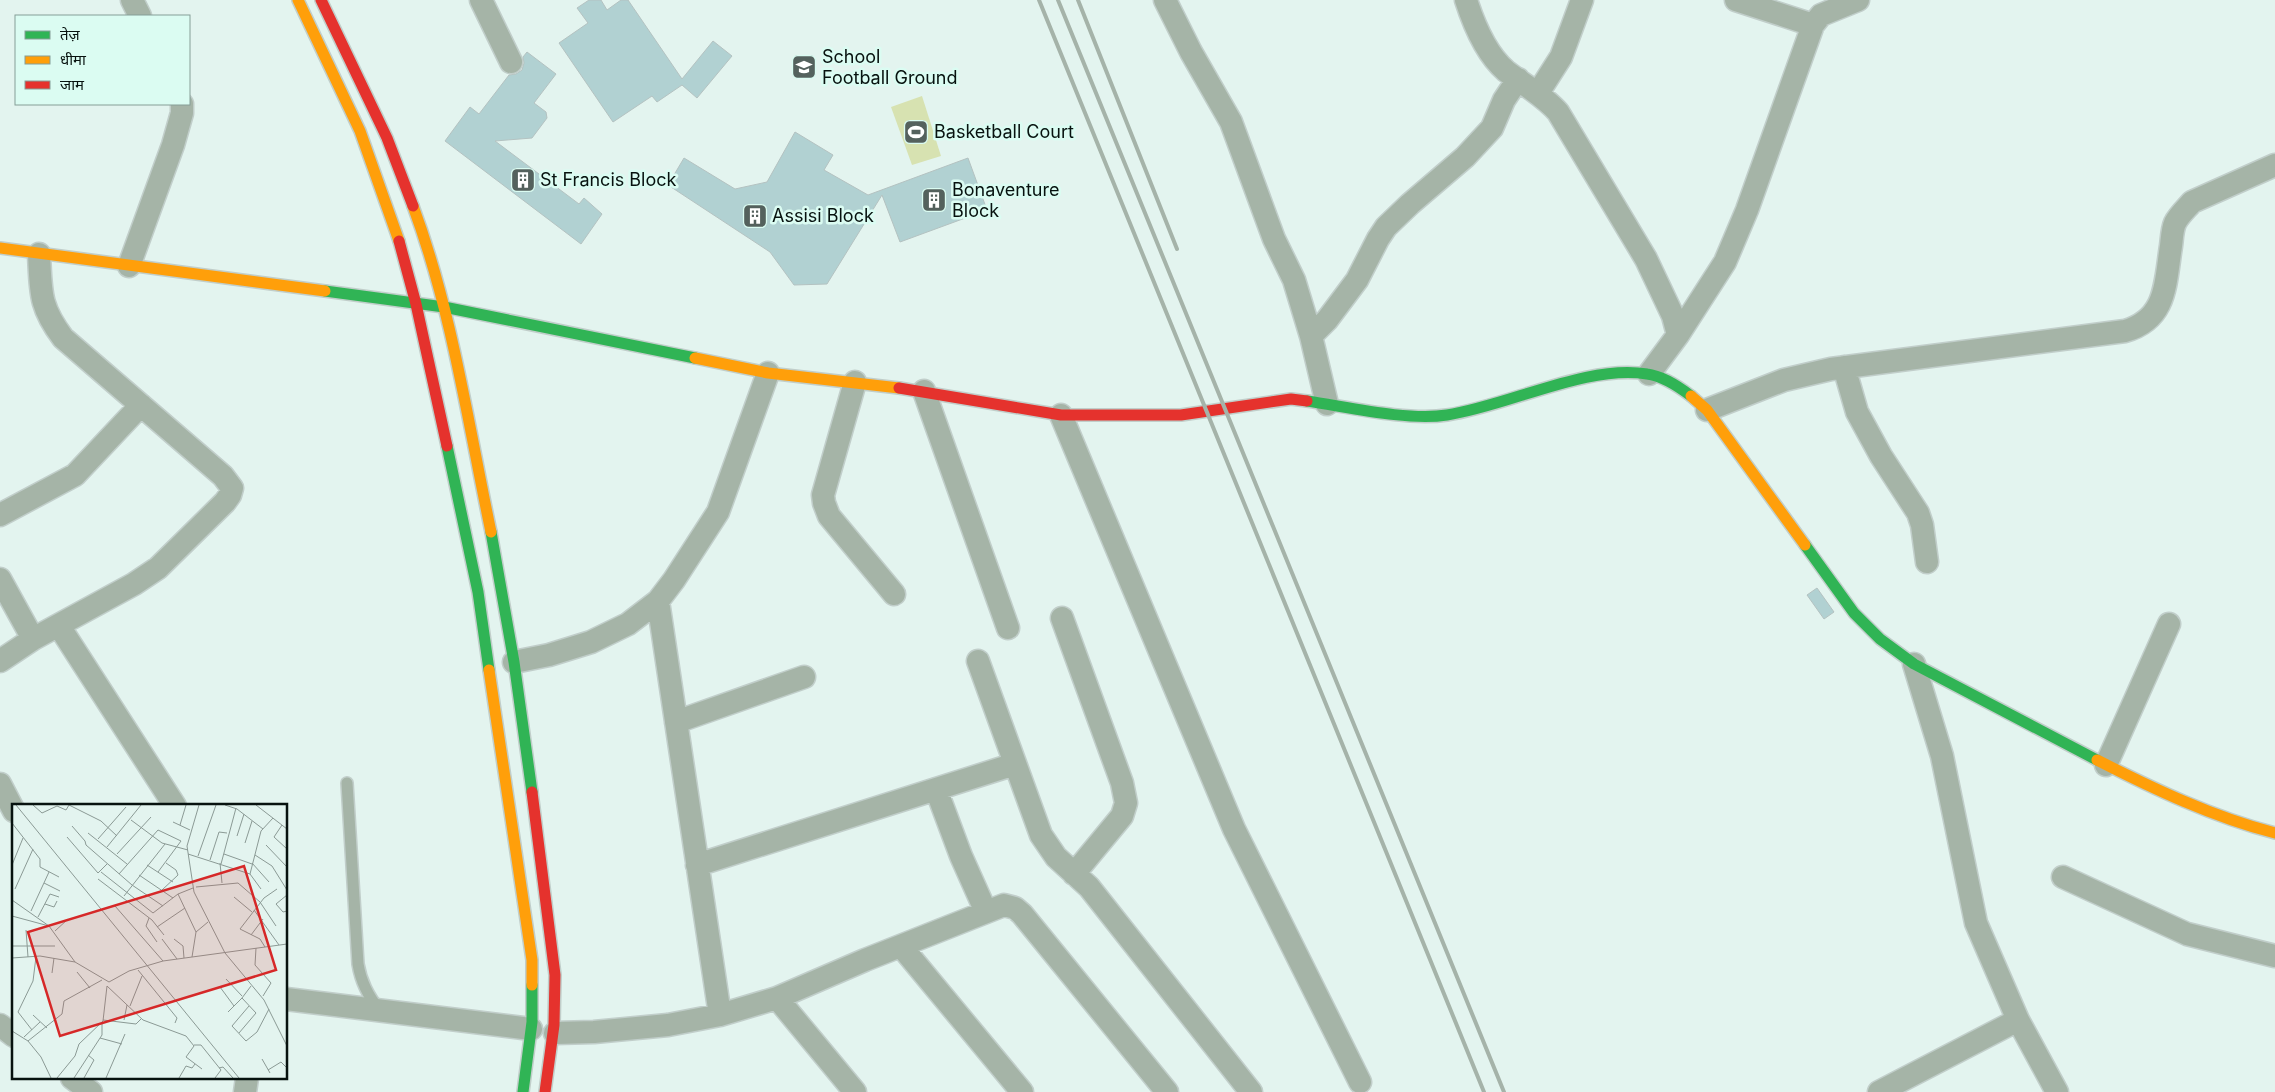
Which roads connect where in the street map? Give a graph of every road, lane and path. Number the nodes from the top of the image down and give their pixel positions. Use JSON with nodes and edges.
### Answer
{"nodes":[{"id":1,"x":132,"y":0,"type":"edge"},
{"id":2,"x":298,"y":0,"type":"edge"},
{"id":3,"x":321,"y":0,"type":"edge"},
{"id":4,"x":481,"y":0,"type":"edge"},
{"id":5,"x":1165,"y":0,"type":"edge"},
{"id":6,"x":1466,"y":0,"type":"edge"},
{"id":7,"x":1582,"y":0,"type":"edge"},
{"id":8,"x":1736,"y":0,"type":"edge"},
{"id":9,"x":1858,"y":0,"type":"edge"},
{"id":10,"x":1831,"y":5,"type":"edge"},
{"id":11,"x":140,"y":15,"type":"edge"},
{"id":12,"x":1813,"y":25,"type":"junction"},
{"id":13,"x":511,"y":62,"type":"dead end"},
{"id":14,"x":1518,"y":79,"type":"junction"},
{"id":15,"x":1538,"y":93,"type":"junction"},
{"id":16,"x":182,"y":105,"type":"edge"},
{"id":17,"x":2275,"y":165,"type":"edge"},
{"id":18,"x":0,"y":248,"type":"edge"},
{"id":19,"x":39,"y":254,"type":"junction"},
{"id":20,"x":129,"y":266,"type":"junction"},
{"id":21,"x":416,"y":304,"type":"junction"},
{"id":22,"x":444,"y":307,"type":"junction"},
{"id":23,"x":1678,"y":335,"type":"junction"},
{"id":24,"x":1311,"y":336,"type":"junction"},
{"id":25,"x":1844,"y":368,"type":"junction"},
{"id":26,"x":768,"y":373,"type":"junction"},
{"id":27,"x":1649,"y":374,"type":"junction"},
{"id":28,"x":855,"y":382,"type":"junction"},
{"id":29,"x":924,"y":390,"type":"junction"},
{"id":30,"x":1327,"y":404,"type":"junction"},
{"id":31,"x":141,"y":405,"type":"junction"},
{"id":32,"x":1707,"y":410,"type":"junction"},
{"id":33,"x":1061,"y":415,"type":"junction"},
{"id":34,"x":0,"y":515,"type":"edge"},
{"id":35,"x":1927,"y":562,"type":"dead end"},
{"id":36,"x":0,"y":579,"type":"edge"},
{"id":37,"x":894,"y":594,"type":"dead end"},
{"id":38,"x":658,"y":601,"type":"junction"},
{"id":39,"x":1062,"y":618,"type":"dead end"},
{"id":40,"x":2169,"y":624,"type":"dead end"},
{"id":41,"x":59,"y":626,"type":"junction"},
{"id":42,"x":1008,"y":628,"type":"dead end"},
{"id":43,"x":33,"y":639,"type":"junction"},
{"id":44,"x":0,"y":661,"type":"edge"},
{"id":45,"x":978,"y":661,"type":"dead end"},
{"id":46,"x":514,"y":662,"type":"junction"},
{"id":47,"x":1914,"y":664,"type":"junction"},
{"id":48,"x":804,"y":677,"type":"dead end"},
{"id":49,"x":676,"y":722,"type":"junction"},
{"id":50,"x":1015,"y":764,"type":"junction"},
{"id":51,"x":2106,"y":765,"type":"junction"},
{"id":52,"x":347,"y":783,"type":"dead end"},
{"id":53,"x":0,"y":784,"type":"edge"},
{"id":54,"x":936,"y":789,"type":"junction"},
{"id":55,"x":174,"y":804,"type":"edge"},
{"id":56,"x":12,"y":806,"type":"edge"},
{"id":57,"x":2274,"y":830,"type":"edge"},
{"id":58,"x":697,"y":865,"type":"junction"},
{"id":59,"x":1074,"y":874,"type":"junction"},
{"id":60,"x":2063,"y":877,"type":"dead end"},
{"id":61,"x":986,"y":912,"type":"junction"},
{"id":62,"x":900,"y":946,"type":"junction"},
{"id":63,"x":2275,"y":956,"type":"edge"},
{"id":64,"x":776,"y":998,"type":"junction"},
{"id":65,"x":288,"y":999,"type":"edge"},
{"id":66,"x":380,"y":1012,"type":"junction"},
{"id":67,"x":720,"y":1014,"type":"junction"},
{"id":68,"x":2018,"y":1020,"type":"junction"},
{"id":69,"x":0,"y":1025,"type":"edge"},
{"id":70,"x":531,"y":1029,"type":"junction"},
{"id":71,"x":555,"y":1033,"type":"junction"},
{"id":72,"x":12,"y":1034,"type":"edge"},
{"id":73,"x":75,"y":1080,"type":"edge"},
{"id":74,"x":1360,"y":1082,"type":"dead end"},
{"id":75,"x":91,"y":1092,"type":"edge"},
{"id":76,"x":523,"y":1092,"type":"edge"},
{"id":77,"x":545,"y":1092,"type":"edge"},
{"id":78,"x":855,"y":1092,"type":"edge"},
{"id":79,"x":1022,"y":1092,"type":"edge"},
{"id":80,"x":1167,"y":1092,"type":"edge"},
{"id":81,"x":1251,"y":1092,"type":"edge"},
{"id":82,"x":1879,"y":1092,"type":"edge"},
{"id":83,"x":2057,"y":1092,"type":"edge"}],
"edges":[{"from":1,"to":11,"type":"street"},
{"from":2,"to":21,"type":"street"},
{"from":3,"to":22,"type":"street"},
{"from":4,"to":13,"type":"street"},
{"from":5,"to":24,"type":"street"},
{"from":6,"to":14,"type":"street"},
{"from":7,"to":15,"type":"street"},
{"from":8,"to":12,"type":"street"},
{"from":9,"to":10,"type":"street"},
{"from":10,"to":12,"type":"street"},
{"from":12,"to":23,"type":"street"},
{"from":14,"to":15,"type":"street"},
{"from":14,"to":24,"type":"street"},
{"from":15,"to":23,"type":"street"},
{"from":16,"to":20,"type":"street"},
{"from":17,"to":25,"type":"street"},
{"from":18,"to":19,"type":"street"},
{"from":19,"to":20,"type":"street"},
{"from":19,"to":31,"type":"street"},
{"from":20,"to":21,"type":"street"},
{"from":21,"to":22,"type":"street"},
{"from":21,"to":70,"type":"street"},
{"from":22,"to":26,"type":"street"},
{"from":22,"to":46,"type":"street"},
{"from":23,"to":27,"type":"street"},
{"from":24,"to":30,"type":"street"},
{"from":25,"to":32,"type":"street"},
{"from":25,"to":35,"type":"street"},
{"from":26,"to":28,"type":"street"},
{"from":26,"to":38,"type":"street"},
{"from":27,"to":30,"type":"street"},
{"from":27,"to":32,"type":"street"},
{"from":28,"to":29,"type":"street"},
{"from":28,"to":37,"type":"street"},
{"from":29,"to":33,"type":"street"},
{"from":29,"to":42,"type":"street"},
{"from":30,"to":33,"type":"street"},
{"from":31,"to":34,"type":"street"},
{"from":31,"to":41,"type":"street"},
{"from":32,"to":47,"type":"street"},
{"from":33,"to":74,"type":"street"},
{"from":36,"to":43,"type":"street"},
{"from":38,"to":46,"type":"street"},
{"from":38,"to":49,"type":"street"},
{"from":39,"to":59,"type":"street"},
{"from":40,"to":51,"type":"street"},
{"from":41,"to":43,"type":"street"},
{"from":41,"to":55,"type":"street"},
{"from":43,"to":44,"type":"street"},
{"from":45,"to":50,"type":"street"},
{"from":46,"to":71,"type":"street"},
{"from":47,"to":51,"type":"street"},
{"from":47,"to":68,"type":"street"},
{"from":48,"to":49,"type":"street"},
{"from":49,"to":58,"type":"street"},
{"from":50,"to":54,"type":"street"},
{"from":50,"to":59,"type":"street"},
{"from":51,"to":57,"type":"street"},
{"from":52,"to":66,"type":"lane"},
{"from":53,"to":56,"type":"street"},
{"from":54,"to":58,"type":"street"},
{"from":54,"to":61,"type":"street"},
{"from":58,"to":67,"type":"street"},
{"from":59,"to":81,"type":"street"},
{"from":60,"to":63,"type":"street"},
{"from":61,"to":62,"type":"street"},
{"from":61,"to":80,"type":"street"},
{"from":62,"to":64,"type":"street"},
{"from":62,"to":79,"type":"street"},
{"from":64,"to":67,"type":"street"},
{"from":64,"to":78,"type":"street"},
{"from":65,"to":66,"type":"street"},
{"from":66,"to":70,"type":"street"},
{"from":67,"to":71,"type":"street"},
{"from":68,"to":82,"type":"street"},
{"from":68,"to":83,"type":"street"},
{"from":69,"to":72,"type":"street"},
{"from":70,"to":76,"type":"street"},
{"from":71,"to":77,"type":"street"},
{"from":73,"to":75,"type":"street"}]}
